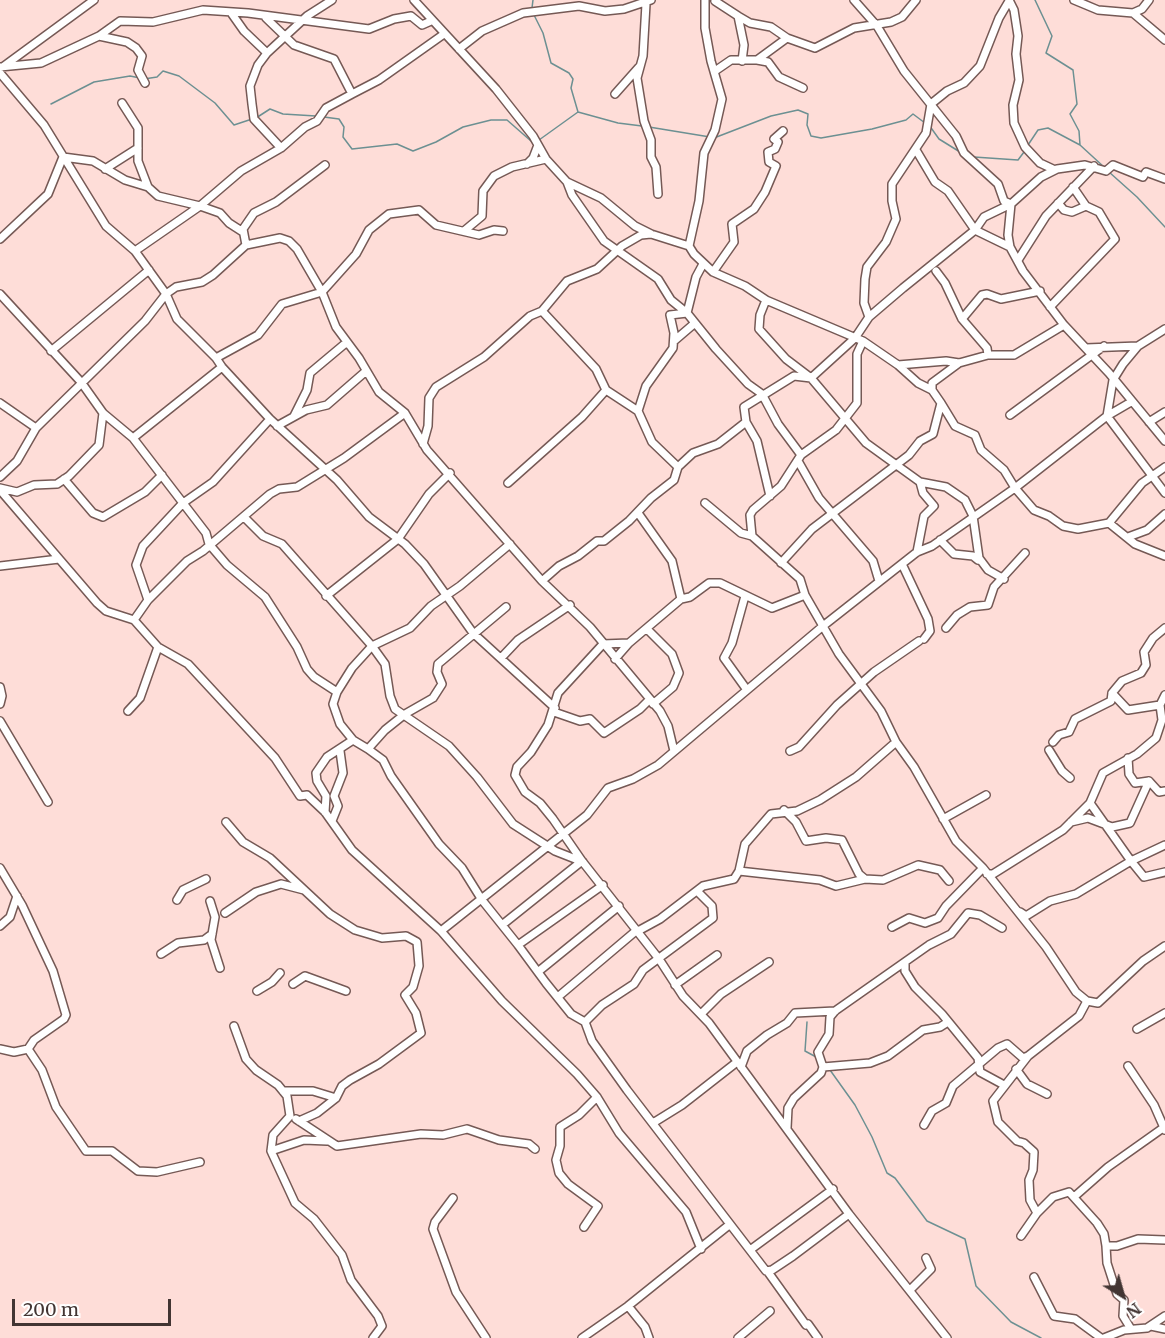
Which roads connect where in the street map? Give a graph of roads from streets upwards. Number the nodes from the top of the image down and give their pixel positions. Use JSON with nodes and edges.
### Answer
{"nodes":[{"id":1,"x":94,"y":0,"type":"edge"},
{"id":2,"x":332,"y":0,"type":"edge"},
{"id":3,"x":414,"y":0,"type":"edge"},
{"id":4,"x":705,"y":0,"type":"edge"},
{"id":5,"x":716,"y":0,"type":"edge"},
{"id":6,"x":854,"y":0,"type":"edge"},
{"id":7,"x":916,"y":0,"type":"edge"},
{"id":8,"x":1074,"y":0,"type":"edge"},
{"id":9,"x":1149,"y":0,"type":"edge"},
{"id":10,"x":1009,"y":1,"type":"edge"},
{"id":11,"x":649,"y":2,"type":"edge"},
{"id":12,"x":578,"y":3,"type":"edge"},
{"id":13,"x":1142,"y":9,"type":"junction"},
{"id":14,"x":862,"y":11,"type":"junction"},
{"id":15,"x":1133,"y":13,"type":"junction"},
{"id":16,"x":232,"y":14,"type":"junction"},
{"id":17,"x":263,"y":16,"type":"junction"},
{"id":18,"x":738,"y":16,"type":"junction"},
{"id":19,"x":1141,"y":19,"type":"junction"},
{"id":20,"x":302,"y":21,"type":"junction"},
{"id":21,"x":431,"y":21,"type":"junction"},
{"id":22,"x":877,"y":26,"type":"junction"},
{"id":23,"x":854,"y":28,"type":"junction"},
{"id":24,"x":444,"y":34,"type":"junction"},
{"id":25,"x":99,"y":36,"type":"junction"},
{"id":26,"x":287,"y":36,"type":"junction"},
{"id":27,"x":787,"y":38,"type":"junction"},
{"id":28,"x":1165,"y":39,"type":"edge"},
{"id":29,"x":459,"y":49,"type":"junction"},
{"id":30,"x":267,"y":52,"type":"junction"},
{"id":31,"x":757,"y":60,"type":"junction"},
{"id":32,"x":742,"y":61,"type":"junction"},
{"id":33,"x":640,"y":65,"type":"junction"},
{"id":34,"x":1,"y":69,"type":"edge"},
{"id":35,"x":715,"y":71,"type":"junction"},
{"id":36,"x":145,"y":82,"type":"dead end"},
{"id":37,"x":803,"y":88,"type":"dead end"},
{"id":38,"x":352,"y":94,"type":"junction"},
{"id":39,"x":615,"y":94,"type":"dead end"},
{"id":40,"x":122,"y":103,"type":"dead end"},
{"id":41,"x":931,"y":104,"type":"junction"},
{"id":42,"x":783,"y":131,"type":"dead end"},
{"id":43,"x":538,"y":145,"type":"junction"},
{"id":44,"x":138,"y":148,"type":"junction"},
{"id":45,"x":281,"y":148,"type":"junction"},
{"id":46,"x":916,"y":150,"type":"junction"},
{"id":47,"x":63,"y":158,"type":"junction"},
{"id":48,"x":546,"y":159,"type":"junction"},
{"id":49,"x":528,"y":164,"type":"junction"},
{"id":50,"x":325,"y":165,"type":"dead end"},
{"id":51,"x":1094,"y":166,"type":"junction"},
{"id":52,"x":105,"y":169,"type":"junction"},
{"id":53,"x":1055,"y":170,"type":"junction"},
{"id":54,"x":1165,"y":179,"type":"edge"},
{"id":55,"x":567,"y":182,"type":"junction"},
{"id":56,"x":148,"y":187,"type":"junction"},
{"id":57,"x":1073,"y":188,"type":"junction"},
{"id":58,"x":658,"y":194,"type":"dead end"},
{"id":59,"x":1058,"y":203,"type":"junction"},
{"id":60,"x":1011,"y":204,"type":"junction"},
{"id":61,"x":200,"y":206,"type":"junction"},
{"id":62,"x":1086,"y":206,"type":"junction"},
{"id":63,"x":975,"y":230,"type":"junction"},
{"id":64,"x":243,"y":231,"type":"junction"},
{"id":65,"x":464,"y":231,"type":"junction"},
{"id":66,"x":503,"y":231,"type":"dead end"},
{"id":67,"x":651,"y":234,"type":"junction"},
{"id":68,"x":0,"y":239,"type":"edge"},
{"id":69,"x":246,"y":245,"type":"junction"},
{"id":70,"x":689,"y":246,"type":"junction"},
{"id":71,"x":1010,"y":247,"type":"junction"},
{"id":72,"x":135,"y":250,"type":"junction"},
{"id":73,"x":618,"y":250,"type":"junction"},
{"id":74,"x":1018,"y":260,"type":"junction"},
{"id":75,"x":703,"y":264,"type":"junction"},
{"id":76,"x":149,"y":270,"type":"junction"},
{"id":77,"x":936,"y":271,"type":"dead end"},
{"id":78,"x":713,"y":272,"type":"junction"},
{"id":79,"x":1040,"y":291,"type":"junction"},
{"id":80,"x":322,"y":292,"type":"junction"},
{"id":81,"x":0,"y":294,"type":"edge"},
{"id":82,"x":166,"y":294,"type":"junction"},
{"id":83,"x":766,"y":300,"type":"junction"},
{"id":84,"x":1050,"y":307,"type":"junction"},
{"id":85,"x":542,"y":311,"type":"junction"},
{"id":86,"x":687,"y":313,"type":"junction"},
{"id":87,"x":869,"y":317,"type":"junction"},
{"id":88,"x":962,"y":319,"type":"junction"},
{"id":89,"x":695,"y":323,"type":"junction"},
{"id":90,"x":1064,"y":326,"type":"junction"},
{"id":91,"x":1165,"y":329,"type":"edge"},
{"id":92,"x":855,"y":338,"type":"junction"},
{"id":93,"x":862,"y":341,"type":"junction"},
{"id":94,"x":347,"y":342,"type":"junction"},
{"id":95,"x":673,"y":342,"type":"junction"},
{"id":96,"x":1104,"y":346,"type":"junction"},
{"id":97,"x":1138,"y":346,"type":"junction"},
{"id":98,"x":1086,"y":348,"type":"junction"},
{"id":99,"x":51,"y":351,"type":"junction"},
{"id":100,"x":988,"y":355,"type":"junction"},
{"id":101,"x":1092,"y":355,"type":"junction"},
{"id":102,"x":216,"y":358,"type":"junction"},
{"id":103,"x":959,"y":363,"type":"junction"},
{"id":104,"x":898,"y":366,"type":"junction"},
{"id":105,"x":222,"y":367,"type":"junction"},
{"id":106,"x":365,"y":372,"type":"junction"},
{"id":107,"x":811,"y":378,"type":"junction"},
{"id":108,"x":1113,"y":380,"type":"junction"},
{"id":109,"x":81,"y":382,"type":"junction"},
{"id":110,"x":606,"y":390,"type":"junction"},
{"id":111,"x":932,"y":390,"type":"junction"},
{"id":112,"x":762,"y":394,"type":"junction"},
{"id":113,"x":1131,"y":402,"type":"junction"},
{"id":114,"x":0,"y":403,"type":"edge"},
{"id":115,"x":941,"y":403,"type":"junction"},
{"id":116,"x":638,"y":411,"type":"junction"},
{"id":117,"x":1165,"y":412,"type":"edge"},
{"id":118,"x":103,"y":413,"type":"junction"},
{"id":119,"x":405,"y":413,"type":"junction"},
{"id":120,"x":1010,"y":415,"type":"dead end"},
{"id":121,"x":294,"y":416,"type":"junction"},
{"id":122,"x":1107,"y":416,"type":"junction"},
{"id":123,"x":270,"y":419,"type":"junction"},
{"id":124,"x":844,"y":419,"type":"junction"},
{"id":125,"x":746,"y":422,"type":"junction"},
{"id":126,"x":1149,"y":422,"type":"junction"},
{"id":127,"x":277,"y":426,"type":"junction"},
{"id":128,"x":36,"y":428,"type":"junction"},
{"id":129,"x":133,"y":438,"type":"junction"},
{"id":130,"x":1165,"y":441,"type":"edge"},
{"id":131,"x":423,"y":444,"type":"junction"},
{"id":132,"x":800,"y":458,"type":"junction"},
{"id":133,"x":897,"y":464,"type":"junction"},
{"id":134,"x":678,"y":467,"type":"junction"},
{"id":135,"x":1165,"y":467,"type":"edge"},
{"id":136,"x":324,"y":468,"type":"junction"},
{"id":137,"x":450,"y":473,"type":"junction"},
{"id":138,"x":162,"y":475,"type":"junction"},
{"id":139,"x":1151,"y":475,"type":"junction"},
{"id":140,"x":0,"y":477,"type":"edge"},
{"id":141,"x":64,"y":479,"type":"junction"},
{"id":142,"x":920,"y":482,"type":"junction"},
{"id":143,"x":508,"y":483,"type":"dead end"},
{"id":144,"x":1015,"y":488,"type":"junction"},
{"id":145,"x":0,"y":489,"type":"edge"},
{"id":146,"x":1165,"y":493,"type":"edge"},
{"id":147,"x":770,"y":496,"type":"junction"},
{"id":148,"x":183,"y":503,"type":"junction"},
{"id":149,"x":705,"y":503,"type":"dead end"},
{"id":150,"x":638,"y":513,"type":"junction"},
{"id":151,"x":831,"y":513,"type":"junction"},
{"id":152,"x":1165,"y":514,"type":"edge"},
{"id":153,"x":973,"y":516,"type":"junction"},
{"id":154,"x":244,"y":517,"type":"junction"},
{"id":155,"x":1109,"y":523,"type":"junction"},
{"id":156,"x":206,"y":533,"type":"junction"},
{"id":157,"x":752,"y":536,"type":"junction"},
{"id":158,"x":1128,"y":537,"type":"junction"},
{"id":159,"x":218,"y":538,"type":"junction"},
{"id":160,"x":398,"y":539,"type":"junction"},
{"id":161,"x":940,"y":540,"type":"junction"},
{"id":162,"x":209,"y":544,"type":"junction"},
{"id":163,"x":510,"y":544,"type":"junction"},
{"id":164,"x":917,"y":552,"type":"junction"},
{"id":165,"x":1025,"y":553,"type":"dead end"},
{"id":166,"x":1165,"y":556,"type":"edge"},
{"id":167,"x":59,"y":559,"type":"junction"},
{"id":168,"x":978,"y":560,"type":"dead end"},
{"id":169,"x":781,"y":563,"type":"junction"},
{"id":170,"x":903,"y":564,"type":"junction"},
{"id":171,"x":0,"y":566,"type":"edge"},
{"id":172,"x":1004,"y":579,"type":"junction"},
{"id":173,"x":542,"y":581,"type":"junction"},
{"id":174,"x":879,"y":581,"type":"junction"},
{"id":175,"x":447,"y":595,"type":"junction"},
{"id":176,"x":805,"y":595,"type":"junction"},
{"id":177,"x":326,"y":596,"type":"junction"},
{"id":178,"x":745,"y":596,"type":"junction"},
{"id":179,"x":681,"y":599,"type":"junction"},
{"id":180,"x":148,"y":600,"type":"junction"},
{"id":181,"x":570,"y":605,"type":"junction"},
{"id":182,"x":506,"y":607,"type":"dead end"},
{"id":183,"x":134,"y":620,"type":"junction"},
{"id":184,"x":823,"y":626,"type":"junction"},
{"id":185,"x":946,"y":628,"type":"dead end"},
{"id":186,"x":1165,"y":628,"type":"edge"},
{"id":187,"x":647,"y":629,"type":"junction"},
{"id":188,"x":473,"y":633,"type":"junction"},
{"id":189,"x":629,"y":643,"type":"junction"},
{"id":190,"x":603,"y":645,"type":"junction"},
{"id":191,"x":372,"y":646,"type":"junction"},
{"id":192,"x":158,"y":647,"type":"junction"},
{"id":193,"x":501,"y":658,"type":"junction"},
{"id":194,"x":615,"y":659,"type":"junction"},
{"id":195,"x":861,"y":683,"type":"junction"},
{"id":196,"x":0,"y":687,"type":"edge"},
{"id":197,"x":747,"y":690,"type":"junction"},
{"id":198,"x":337,"y":692,"type":"junction"},
{"id":199,"x":1112,"y":693,"type":"junction"},
{"id":200,"x":1165,"y":695,"type":"edge"},
{"id":201,"x":651,"y":702,"type":"junction"},
{"id":202,"x":0,"y":704,"type":"edge"},
{"id":203,"x":1160,"y":705,"type":"junction"},
{"id":204,"x":554,"y":710,"type":"junction"},
{"id":205,"x":128,"y":711,"type":"dead end"},
{"id":206,"x":405,"y":714,"type":"junction"},
{"id":207,"x":0,"y":721,"type":"edge"},
{"id":208,"x":353,"y":740,"type":"junction"},
{"id":209,"x":896,"y":742,"type":"junction"},
{"id":210,"x":1053,"y":742,"type":"dead end"},
{"id":211,"x":368,"y":748,"type":"junction"},
{"id":212,"x":1050,"y":750,"type":"dead end"},
{"id":213,"x":340,"y":751,"type":"junction"},
{"id":214,"x":674,"y":751,"type":"junction"},
{"id":215,"x":790,"y":751,"type":"dead end"},
{"id":216,"x":1128,"y":758,"type":"junction"},
{"id":217,"x":1070,"y":778,"type":"dead end"},
{"id":218,"x":1149,"y":782,"type":"junction"},
{"id":219,"x":1165,"y":790,"type":"edge"},
{"id":220,"x":986,"y":795,"type":"dead end"},
{"id":221,"x":48,"y":802,"type":"dead end"},
{"id":222,"x":1090,"y":803,"type":"junction"},
{"id":223,"x":784,"y":810,"type":"junction"},
{"id":224,"x":325,"y":812,"type":"junction"},
{"id":225,"x":944,"y":819,"type":"junction"},
{"id":226,"x":332,"y":821,"type":"junction"},
{"id":227,"x":226,"y":822,"type":"dead end"},
{"id":228,"x":1068,"y":823,"type":"junction"},
{"id":229,"x":1105,"y":823,"type":"junction"},
{"id":230,"x":562,"y":834,"type":"junction"},
{"id":231,"x":1165,"y":845,"type":"edge"},
{"id":232,"x":548,"y":846,"type":"junction"},
{"id":233,"x":1131,"y":861,"type":"junction"},
{"id":234,"x":585,"y":864,"type":"junction"},
{"id":235,"x":0,"y":868,"type":"edge"},
{"id":236,"x":739,"y":871,"type":"junction"},
{"id":237,"x":985,"y":871,"type":"junction"},
{"id":238,"x":1165,"y":872,"type":"edge"},
{"id":239,"x":206,"y":879,"type":"dead end"},
{"id":240,"x":865,"y":879,"type":"junction"},
{"id":241,"x":949,"y":881,"type":"dead end"},
{"id":242,"x":603,"y":885,"type":"junction"},
{"id":243,"x":304,"y":890,"type":"junction"},
{"id":244,"x":697,"y":891,"type":"junction"},
{"id":245,"x":17,"y":896,"type":"junction"},
{"id":246,"x":177,"y":900,"type":"dead end"},
{"id":247,"x":482,"y":900,"type":"junction"},
{"id":248,"x":210,"y":901,"type":"dead end"},
{"id":249,"x":619,"y":906,"type":"junction"},
{"id":250,"x":1016,"y":909,"type":"junction"},
{"id":251,"x":225,"y":913,"type":"dead end"},
{"id":252,"x":502,"y":925,"type":"junction"},
{"id":253,"x":0,"y":926,"type":"edge"},
{"id":254,"x":892,"y":927,"type":"dead end"},
{"id":255,"x":1002,"y":928,"type":"dead end"},
{"id":256,"x":637,"y":930,"type":"junction"},
{"id":257,"x":441,"y":931,"type":"junction"},
{"id":258,"x":212,"y":934,"type":"junction"},
{"id":259,"x":518,"y":945,"type":"junction"},
{"id":260,"x":1165,"y":946,"type":"edge"},
{"id":261,"x":161,"y":954,"type":"dead end"},
{"id":262,"x":717,"y":955,"type":"dead end"},
{"id":263,"x":659,"y":959,"type":"junction"},
{"id":264,"x":769,"y":962,"type":"dead end"},
{"id":265,"x":905,"y":963,"type":"junction"},
{"id":266,"x":220,"y":968,"type":"dead end"},
{"id":267,"x":538,"y":970,"type":"junction"},
{"id":268,"x":279,"y":973,"type":"dead end"},
{"id":269,"x":293,"y":984,"type":"dead end"},
{"id":270,"x":675,"y":985,"type":"junction"},
{"id":271,"x":257,"y":991,"type":"dead end"},
{"id":272,"x":346,"y":991,"type":"dead end"},
{"id":273,"x":559,"y":996,"type":"junction"},
{"id":274,"x":1088,"y":1001,"type":"junction"},
{"id":275,"x":835,"y":1011,"type":"junction"},
{"id":276,"x":1165,"y":1013,"type":"edge"},
{"id":277,"x":701,"y":1014,"type":"junction"},
{"id":278,"x":585,"y":1022,"type":"junction"},
{"id":279,"x":948,"y":1022,"type":"junction"},
{"id":280,"x":234,"y":1026,"type":"dead end"},
{"id":281,"x":1137,"y":1029,"type":"dead end"},
{"id":282,"x":0,"y":1048,"type":"edge"},
{"id":283,"x":28,"y":1049,"type":"junction"},
{"id":284,"x":1028,"y":1056,"type":"junction"},
{"id":285,"x":739,"y":1064,"type":"junction"},
{"id":286,"x":979,"y":1064,"type":"junction"},
{"id":287,"x":1128,"y":1066,"type":"dead end"},
{"id":288,"x":823,"y":1067,"type":"junction"},
{"id":289,"x":1016,"y":1069,"type":"junction"},
{"id":290,"x":1004,"y":1085,"type":"junction"},
{"id":291,"x":284,"y":1091,"type":"junction"},
{"id":292,"x":1047,"y":1094,"type":"dead end"},
{"id":293,"x":597,"y":1097,"type":"junction"},
{"id":294,"x":336,"y":1098,"type":"junction"},
{"id":295,"x":290,"y":1116,"type":"junction"},
{"id":296,"x":298,"y":1120,"type":"junction"},
{"id":297,"x":653,"y":1124,"type":"junction"},
{"id":298,"x":924,"y":1125,"type":"dead end"},
{"id":299,"x":787,"y":1128,"type":"junction"},
{"id":300,"x":1164,"y":1129,"type":"edge"},
{"id":301,"x":329,"y":1142,"type":"junction"},
{"id":302,"x":535,"y":1149,"type":"dead end"},
{"id":303,"x":271,"y":1151,"type":"junction"},
{"id":304,"x":200,"y":1162,"type":"dead end"},
{"id":305,"x":833,"y":1189,"type":"junction"},
{"id":306,"x":1074,"y":1197,"type":"junction"},
{"id":307,"x":453,"y":1198,"type":"dead end"},
{"id":308,"x":1038,"y":1213,"type":"junction"},
{"id":309,"x":849,"y":1214,"type":"junction"},
{"id":310,"x":729,"y":1225,"type":"junction"},
{"id":311,"x":584,"y":1227,"type":"dead end"},
{"id":312,"x":1021,"y":1236,"type":"dead end"},
{"id":313,"x":1165,"y":1240,"type":"edge"},
{"id":314,"x":1106,"y":1246,"type":"junction"},
{"id":315,"x":700,"y":1249,"type":"junction"},
{"id":316,"x":750,"y":1250,"type":"junction"},
{"id":317,"x":926,"y":1258,"type":"dead end"},
{"id":318,"x":768,"y":1272,"type":"junction"},
{"id":319,"x":1034,"y":1277,"type":"dead end"},
{"id":320,"x":910,"y":1290,"type":"junction"},
{"id":321,"x":628,"y":1306,"type":"junction"},
{"id":322,"x":770,"y":1311,"type":"dead end"},
{"id":323,"x":1165,"y":1316,"type":"edge"},
{"id":324,"x":1152,"y":1326,"type":"junction"},
{"id":325,"x":1131,"y":1329,"type":"junction"},
{"id":326,"x":1165,"y":1329,"type":"edge"},
{"id":327,"x":373,"y":1338,"type":"edge"},
{"id":328,"x":486,"y":1338,"type":"edge"},
{"id":329,"x":582,"y":1338,"type":"edge"},
{"id":330,"x":649,"y":1338,"type":"edge"},
{"id":331,"x":738,"y":1338,"type":"edge"},
{"id":332,"x":818,"y":1338,"type":"edge"},
{"id":333,"x":946,"y":1338,"type":"edge"},
{"id":334,"x":1102,"y":1338,"type":"edge"}],
"edges":[{"from":1,"to":34,"type":"street"},
{"from":2,"to":20,"type":"street"},
{"from":3,"to":21,"type":"street"},
{"from":4,"to":5,"type":"street"},
{"from":4,"to":35,"type":"street"},
{"from":5,"to":18,"type":"street"},
{"from":6,"to":14,"type":"street"},
{"from":7,"to":22,"type":"street"},
{"from":8,"to":15,"type":"street"},
{"from":9,"to":13,"type":"street"},
{"from":10,"to":41,"type":"street"},
{"from":10,"to":53,"type":"street"},
{"from":11,"to":12,"type":"street"},
{"from":11,"to":33,"type":"street"},
{"from":12,"to":29,"type":"street"},
{"from":13,"to":15,"type":"street"},
{"from":13,"to":19,"type":"street"},
{"from":14,"to":22,"type":"street"},
{"from":14,"to":23,"type":"street"},
{"from":15,"to":19,"type":"street"},
{"from":16,"to":17,"type":"street"},
{"from":16,"to":25,"type":"street"},
{"from":16,"to":30,"type":"street"},
{"from":17,"to":20,"type":"street"},
{"from":17,"to":26,"type":"street"},
{"from":18,"to":27,"type":"street"},
{"from":18,"to":32,"type":"street"},
{"from":19,"to":28,"type":"street"},
{"from":20,"to":21,"type":"street"},
{"from":20,"to":26,"type":"street"},
{"from":21,"to":24,"type":"street"},
{"from":22,"to":23,"type":"street"},
{"from":22,"to":41,"type":"street"},
{"from":23,"to":27,"type":"street"},
{"from":24,"to":29,"type":"street"},
{"from":24,"to":38,"type":"street"},
{"from":25,"to":34,"type":"street"},
{"from":25,"to":36,"type":"street"},
{"from":26,"to":30,"type":"street"},
{"from":26,"to":38,"type":"street"},
{"from":27,"to":31,"type":"street"},
{"from":29,"to":43,"type":"street"},
{"from":30,"to":45,"type":"street"},
{"from":31,"to":32,"type":"street"},
{"from":31,"to":37,"type":"street"},
{"from":32,"to":35,"type":"street"},
{"from":33,"to":39,"type":"street"},
{"from":33,"to":58,"type":"street"},
{"from":34,"to":47,"type":"street"},
{"from":35,"to":70,"type":"street"},
{"from":38,"to":45,"type":"street"},
{"from":40,"to":44,"type":"street"},
{"from":41,"to":46,"type":"street"},
{"from":41,"to":60,"type":"street"},
{"from":42,"to":78,"type":"street"},
{"from":43,"to":48,"type":"street"},
{"from":43,"to":49,"type":"street"},
{"from":44,"to":52,"type":"street"},
{"from":44,"to":56,"type":"street"},
{"from":45,"to":61,"type":"street"},
{"from":46,"to":63,"type":"street"},
{"from":46,"to":87,"type":"street"},
{"from":47,"to":52,"type":"street"},
{"from":47,"to":68,"type":"street"},
{"from":47,"to":72,"type":"street"},
{"from":48,"to":49,"type":"street"},
{"from":48,"to":55,"type":"street"},
{"from":49,"to":65,"type":"street"},
{"from":50,"to":64,"type":"street"},
{"from":51,"to":53,"type":"street"},
{"from":51,"to":54,"type":"street"},
{"from":51,"to":57,"type":"street"},
{"from":52,"to":56,"type":"street"},
{"from":53,"to":60,"type":"street"},
{"from":55,"to":67,"type":"street"},
{"from":55,"to":73,"type":"street"},
{"from":56,"to":61,"type":"street"},
{"from":57,"to":59,"type":"street"},
{"from":57,"to":62,"type":"street"},
{"from":59,"to":62,"type":"street"},
{"from":59,"to":74,"type":"street"},
{"from":60,"to":63,"type":"street"},
{"from":60,"to":71,"type":"street"},
{"from":61,"to":64,"type":"street"},
{"from":61,"to":72,"type":"street"},
{"from":62,"to":84,"type":"street"},
{"from":63,"to":71,"type":"street"},
{"from":63,"to":87,"type":"street"},
{"from":64,"to":69,"type":"street"},
{"from":65,"to":66,"type":"street"},
{"from":65,"to":80,"type":"street"},
{"from":67,"to":70,"type":"street"},
{"from":67,"to":73,"type":"street"},
{"from":69,"to":80,"type":"street"},
{"from":69,"to":82,"type":"street"},
{"from":70,"to":75,"type":"street"},
{"from":71,"to":74,"type":"street"},
{"from":72,"to":76,"type":"street"},
{"from":73,"to":85,"type":"street"},
{"from":73,"to":86,"type":"street"},
{"from":74,"to":79,"type":"street"},
{"from":75,"to":78,"type":"street"},
{"from":75,"to":86,"type":"street"},
{"from":76,"to":82,"type":"street"},
{"from":76,"to":99,"type":"street"},
{"from":77,"to":88,"type":"street"},
{"from":78,"to":83,"type":"street"},
{"from":79,"to":84,"type":"street"},
{"from":79,"to":88,"type":"street"},
{"from":80,"to":94,"type":"street"},
{"from":80,"to":102,"type":"street"},
{"from":81,"to":99,"type":"street"},
{"from":82,"to":102,"type":"street"},
{"from":82,"to":109,"type":"street"},
{"from":83,"to":92,"type":"street"},
{"from":83,"to":107,"type":"street"},
{"from":84,"to":90,"type":"street"},
{"from":85,"to":110,"type":"street"},
{"from":85,"to":131,"type":"street"},
{"from":86,"to":89,"type":"street"},
{"from":86,"to":95,"type":"street"},
{"from":87,"to":92,"type":"street"},
{"from":88,"to":100,"type":"street"},
{"from":89,"to":95,"type":"street"},
{"from":89,"to":112,"type":"street"},
{"from":90,"to":98,"type":"street"},
{"from":90,"to":100,"type":"street"},
{"from":91,"to":97,"type":"street"},
{"from":92,"to":93,"type":"street"},
{"from":92,"to":107,"type":"street"},
{"from":93,"to":104,"type":"street"},
{"from":93,"to":124,"type":"street"},
{"from":94,"to":106,"type":"street"},
{"from":94,"to":121,"type":"street"},
{"from":95,"to":116,"type":"street"},
{"from":96,"to":97,"type":"street"},
{"from":96,"to":98,"type":"street"},
{"from":96,"to":101,"type":"street"},
{"from":97,"to":108,"type":"street"},
{"from":98,"to":101,"type":"street"},
{"from":99,"to":109,"type":"street"},
{"from":100,"to":103,"type":"street"},
{"from":101,"to":108,"type":"street"},
{"from":101,"to":120,"type":"street"},
{"from":102,"to":105,"type":"street"},
{"from":103,"to":104,"type":"street"},
{"from":103,"to":111,"type":"street"},
{"from":104,"to":111,"type":"street"},
{"from":105,"to":123,"type":"street"},
{"from":105,"to":129,"type":"street"},
{"from":106,"to":119,"type":"street"},
{"from":106,"to":121,"type":"street"},
{"from":107,"to":112,"type":"street"},
{"from":107,"to":124,"type":"street"},
{"from":108,"to":113,"type":"street"},
{"from":108,"to":122,"type":"street"},
{"from":109,"to":118,"type":"street"},
{"from":109,"to":128,"type":"street"},
{"from":110,"to":116,"type":"street"},
{"from":110,"to":143,"type":"street"},
{"from":111,"to":115,"type":"street"},
{"from":112,"to":125,"type":"street"},
{"from":112,"to":132,"type":"street"},
{"from":113,"to":122,"type":"street"},
{"from":113,"to":126,"type":"street"},
{"from":114,"to":128,"type":"street"},
{"from":115,"to":133,"type":"street"},
{"from":115,"to":144,"type":"street"},
{"from":116,"to":134,"type":"street"},
{"from":117,"to":126,"type":"street"},
{"from":118,"to":129,"type":"street"},
{"from":118,"to":141,"type":"street"},
{"from":119,"to":131,"type":"street"},
{"from":119,"to":136,"type":"street"},
{"from":121,"to":127,"type":"street"},
{"from":122,"to":139,"type":"street"},
{"from":122,"to":144,"type":"street"},
{"from":123,"to":127,"type":"street"},
{"from":123,"to":148,"type":"street"},
{"from":124,"to":132,"type":"street"},
{"from":124,"to":133,"type":"street"},
{"from":125,"to":134,"type":"street"},
{"from":125,"to":147,"type":"street"},
{"from":126,"to":130,"type":"street"},
{"from":127,"to":136,"type":"street"},
{"from":128,"to":140,"type":"street"},
{"from":129,"to":138,"type":"street"},
{"from":131,"to":137,"type":"street"},
{"from":132,"to":147,"type":"street"},
{"from":132,"to":151,"type":"street"},
{"from":133,"to":142,"type":"street"},
{"from":133,"to":151,"type":"street"},
{"from":134,"to":150,"type":"street"},
{"from":135,"to":139,"type":"street"},
{"from":136,"to":154,"type":"street"},
{"from":136,"to":160,"type":"street"},
{"from":137,"to":160,"type":"street"},
{"from":137,"to":163,"type":"street"},
{"from":138,"to":141,"type":"street"},
{"from":138,"to":148,"type":"street"},
{"from":139,"to":146,"type":"street"},
{"from":139,"to":155,"type":"street"},
{"from":141,"to":145,"type":"street"},
{"from":142,"to":153,"type":"street"},
{"from":142,"to":164,"type":"street"},
{"from":144,"to":153,"type":"street"},
{"from":144,"to":155,"type":"street"},
{"from":145,"to":167,"type":"street"},
{"from":147,"to":157,"type":"street"},
{"from":148,"to":156,"type":"street"},
{"from":148,"to":180,"type":"street"},
{"from":149,"to":157,"type":"street"},
{"from":150,"to":173,"type":"street"},
{"from":150,"to":179,"type":"street"},
{"from":151,"to":169,"type":"street"},
{"from":151,"to":174,"type":"street"},
{"from":152,"to":158,"type":"street"},
{"from":153,"to":161,"type":"street"},
{"from":153,"to":172,"type":"street"},
{"from":154,"to":159,"type":"street"},
{"from":154,"to":177,"type":"street"},
{"from":155,"to":158,"type":"street"},
{"from":156,"to":159,"type":"street"},
{"from":156,"to":162,"type":"street"},
{"from":157,"to":169,"type":"street"},
{"from":158,"to":166,"type":"street"},
{"from":159,"to":162,"type":"street"},
{"from":160,"to":175,"type":"street"},
{"from":160,"to":177,"type":"street"},
{"from":161,"to":164,"type":"street"},
{"from":161,"to":168,"type":"street"},
{"from":162,"to":180,"type":"street"},
{"from":162,"to":198,"type":"street"},
{"from":163,"to":173,"type":"street"},
{"from":163,"to":175,"type":"street"},
{"from":164,"to":170,"type":"street"},
{"from":165,"to":172,"type":"street"},
{"from":167,"to":171,"type":"street"},
{"from":167,"to":183,"type":"street"},
{"from":169,"to":176,"type":"street"},
{"from":170,"to":174,"type":"street"},
{"from":170,"to":195,"type":"street"},
{"from":172,"to":185,"type":"street"},
{"from":173,"to":181,"type":"street"},
{"from":174,"to":184,"type":"street"},
{"from":175,"to":188,"type":"street"},
{"from":175,"to":191,"type":"street"},
{"from":176,"to":178,"type":"street"},
{"from":176,"to":184,"type":"street"},
{"from":177,"to":191,"type":"street"},
{"from":178,"to":179,"type":"street"},
{"from":178,"to":197,"type":"street"},
{"from":179,"to":187,"type":"street"},
{"from":180,"to":183,"type":"street"},
{"from":181,"to":190,"type":"street"},
{"from":181,"to":193,"type":"street"},
{"from":182,"to":188,"type":"street"},
{"from":183,"to":192,"type":"street"},
{"from":184,"to":195,"type":"street"},
{"from":184,"to":197,"type":"street"},
{"from":186,"to":199,"type":"street"},
{"from":187,"to":189,"type":"street"},
{"from":187,"to":201,"type":"street"},
{"from":188,"to":193,"type":"street"},
{"from":188,"to":206,"type":"street"},
{"from":189,"to":190,"type":"street"},
{"from":189,"to":194,"type":"street"},
{"from":190,"to":194,"type":"street"},
{"from":190,"to":204,"type":"street"},
{"from":191,"to":198,"type":"street"},
{"from":191,"to":206,"type":"street"},
{"from":192,"to":205,"type":"street"},
{"from":192,"to":224,"type":"street"},
{"from":193,"to":204,"type":"street"},
{"from":194,"to":201,"type":"street"},
{"from":195,"to":209,"type":"street"},
{"from":195,"to":215,"type":"street"},
{"from":196,"to":202,"type":"street"},
{"from":197,"to":214,"type":"street"},
{"from":198,"to":208,"type":"street"},
{"from":199,"to":203,"type":"street"},
{"from":199,"to":210,"type":"street"},
{"from":200,"to":203,"type":"street"},
{"from":201,"to":204,"type":"street"},
{"from":201,"to":214,"type":"street"},
{"from":203,"to":216,"type":"street"},
{"from":204,"to":230,"type":"street"},
{"from":206,"to":211,"type":"street"},
{"from":206,"to":232,"type":"street"},
{"from":207,"to":221,"type":"street"},
{"from":208,"to":211,"type":"street"},
{"from":208,"to":213,"type":"street"},
{"from":209,"to":223,"type":"street"},
{"from":209,"to":225,"type":"street"},
{"from":211,"to":247,"type":"street"},
{"from":212,"to":217,"type":"street"},
{"from":213,"to":224,"type":"street"},
{"from":213,"to":226,"type":"street"},
{"from":214,"to":230,"type":"street"},
{"from":216,"to":218,"type":"street"},
{"from":216,"to":222,"type":"street"},
{"from":218,"to":219,"type":"street"},
{"from":218,"to":229,"type":"street"},
{"from":220,"to":225,"type":"street"},
{"from":222,"to":228,"type":"street"},
{"from":222,"to":229,"type":"street"},
{"from":223,"to":236,"type":"street"},
{"from":223,"to":240,"type":"street"},
{"from":224,"to":226,"type":"street"},
{"from":225,"to":237,"type":"street"},
{"from":226,"to":257,"type":"street"},
{"from":227,"to":243,"type":"street"},
{"from":228,"to":229,"type":"street"},
{"from":228,"to":237,"type":"street"},
{"from":229,"to":233,"type":"street"},
{"from":230,"to":232,"type":"street"},
{"from":230,"to":234,"type":"street"},
{"from":231,"to":233,"type":"street"},
{"from":232,"to":234,"type":"street"},
{"from":232,"to":247,"type":"street"},
{"from":233,"to":238,"type":"street"},
{"from":233,"to":250,"type":"street"},
{"from":234,"to":242,"type":"street"},
{"from":234,"to":252,"type":"street"},
{"from":235,"to":245,"type":"street"},
{"from":236,"to":240,"type":"street"},
{"from":236,"to":244,"type":"street"},
{"from":237,"to":250,"type":"street"},
{"from":237,"to":254,"type":"street"},
{"from":239,"to":246,"type":"street"},
{"from":240,"to":241,"type":"street"},
{"from":242,"to":249,"type":"street"},
{"from":242,"to":259,"type":"street"},
{"from":243,"to":251,"type":"street"},
{"from":243,"to":294,"type":"street"},
{"from":244,"to":256,"type":"street"},
{"from":244,"to":263,"type":"street"},
{"from":245,"to":253,"type":"street"},
{"from":245,"to":283,"type":"street"},
{"from":247,"to":252,"type":"street"},
{"from":247,"to":257,"type":"street"},
{"from":248,"to":258,"type":"street"},
{"from":249,"to":256,"type":"street"},
{"from":249,"to":267,"type":"street"},
{"from":250,"to":274,"type":"street"},
{"from":252,"to":259,"type":"street"},
{"from":255,"to":265,"type":"street"},
{"from":256,"to":263,"type":"street"},
{"from":256,"to":273,"type":"street"},
{"from":257,"to":293,"type":"street"},
{"from":258,"to":261,"type":"street"},
{"from":258,"to":266,"type":"street"},
{"from":259,"to":267,"type":"street"},
{"from":260,"to":274,"type":"street"},
{"from":262,"to":270,"type":"street"},
{"from":263,"to":270,"type":"street"},
{"from":263,"to":278,"type":"street"},
{"from":264,"to":277,"type":"street"},
{"from":265,"to":275,"type":"street"},
{"from":265,"to":279,"type":"street"},
{"from":267,"to":273,"type":"street"},
{"from":268,"to":271,"type":"street"},
{"from":269,"to":272,"type":"street"},
{"from":270,"to":277,"type":"street"},
{"from":273,"to":278,"type":"street"},
{"from":274,"to":284,"type":"street"},
{"from":275,"to":285,"type":"street"},
{"from":275,"to":288,"type":"street"},
{"from":276,"to":281,"type":"street"},
{"from":277,"to":285,"type":"street"},
{"from":278,"to":297,"type":"street"},
{"from":279,"to":286,"type":"street"},
{"from":279,"to":288,"type":"street"},
{"from":280,"to":291,"type":"street"},
{"from":282,"to":283,"type":"street"},
{"from":283,"to":304,"type":"street"},
{"from":284,"to":286,"type":"street"},
{"from":284,"to":289,"type":"street"},
{"from":285,"to":297,"type":"street"},
{"from":285,"to":299,"type":"street"},
{"from":286,"to":290,"type":"street"},
{"from":286,"to":298,"type":"street"},
{"from":287,"to":300,"type":"street"},
{"from":288,"to":299,"type":"street"},
{"from":289,"to":290,"type":"street"},
{"from":289,"to":292,"type":"street"},
{"from":290,"to":308,"type":"street"},
{"from":291,"to":294,"type":"street"},
{"from":291,"to":295,"type":"street"},
{"from":293,"to":311,"type":"street"},
{"from":293,"to":315,"type":"street"},
{"from":294,"to":296,"type":"street"},
{"from":295,"to":296,"type":"street"},
{"from":295,"to":303,"type":"street"},
{"from":296,"to":301,"type":"street"},
{"from":297,"to":310,"type":"street"},
{"from":299,"to":305,"type":"street"},
{"from":300,"to":306,"type":"street"},
{"from":301,"to":302,"type":"street"},
{"from":301,"to":303,"type":"street"},
{"from":303,"to":327,"type":"street"},
{"from":305,"to":309,"type":"street"},
{"from":305,"to":316,"type":"street"},
{"from":306,"to":308,"type":"street"},
{"from":306,"to":314,"type":"street"},
{"from":307,"to":328,"type":"street"},
{"from":308,"to":312,"type":"street"},
{"from":309,"to":318,"type":"street"},
{"from":309,"to":320,"type":"street"},
{"from":310,"to":315,"type":"street"},
{"from":310,"to":316,"type":"street"},
{"from":313,"to":314,"type":"street"},
{"from":314,"to":325,"type":"street"},
{"from":315,"to":321,"type":"street"},
{"from":316,"to":318,"type":"street"},
{"from":317,"to":320,"type":"street"},
{"from":318,"to":332,"type":"street"},
{"from":319,"to":334,"type":"street"},
{"from":320,"to":333,"type":"street"},
{"from":321,"to":329,"type":"street"},
{"from":321,"to":330,"type":"street"},
{"from":322,"to":331,"type":"street"},
{"from":323,"to":324,"type":"street"},
{"from":324,"to":325,"type":"street"},
{"from":324,"to":326,"type":"street"},
{"from":325,"to":334,"type":"street"}]}
